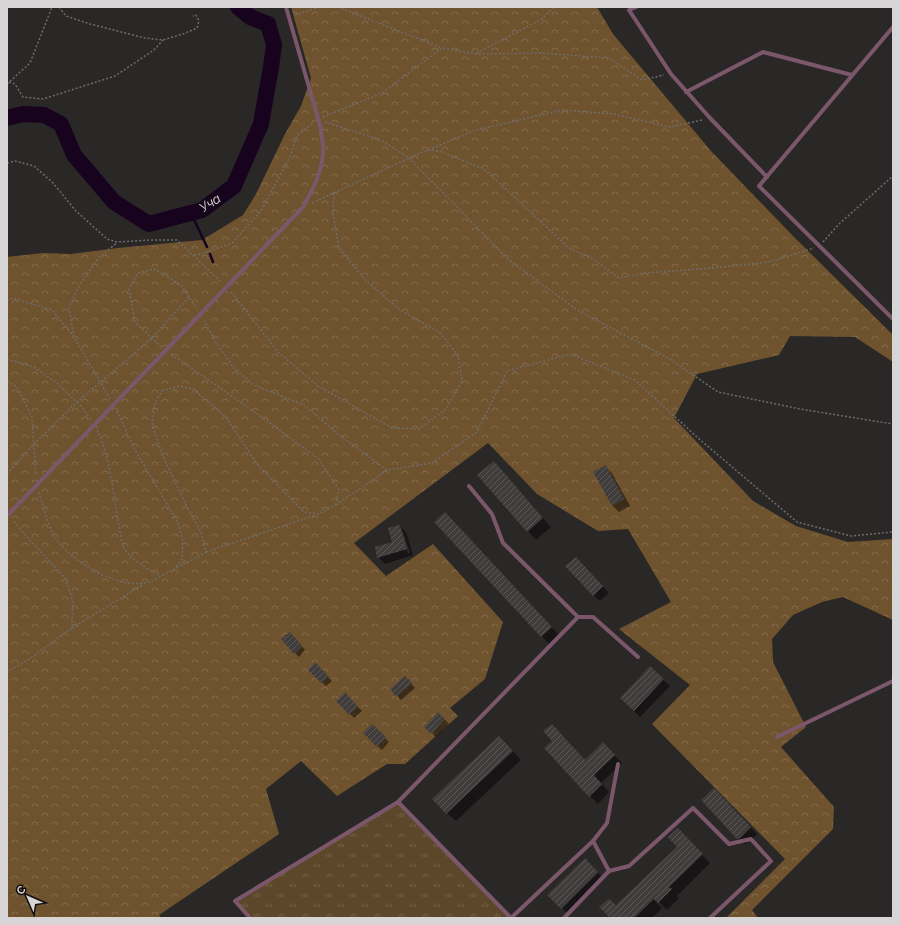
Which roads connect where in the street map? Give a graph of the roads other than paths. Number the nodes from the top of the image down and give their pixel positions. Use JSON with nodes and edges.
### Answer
{"nodes":[{"id":1,"x":286,"y":7,"type":"edge"},
{"id":2,"x":636,"y":7,"type":"edge"},
{"id":3,"x":893,"y":27,"type":"edge"},
{"id":4,"x":852,"y":75,"type":"junction"},
{"id":5,"x":686,"y":92,"type":"junction"},
{"id":6,"x":767,"y":177,"type":"junction"},
{"id":7,"x":893,"y":319,"type":"edge"},
{"id":8,"x":469,"y":486,"type":"dead end"},
{"id":9,"x":8,"y":515,"type":"edge"},
{"id":10,"x":578,"y":617,"type":"junction"},
{"id":11,"x":638,"y":657,"type":"dead end"},
{"id":12,"x":893,"y":681,"type":"edge"},
{"id":13,"x":777,"y":737,"type":"dead end"},
{"id":14,"x":618,"y":764,"type":"dead end"},
{"id":15,"x":398,"y":802,"type":"junction"},
{"id":16,"x":593,"y":841,"type":"junction"},
{"id":17,"x":609,"y":871,"type":"junction"},
{"id":18,"x":570,"y":916,"type":"edge"},
{"id":19,"x":250,"y":918,"type":"edge"},
{"id":20,"x":511,"y":918,"type":"edge"},
{"id":21,"x":564,"y":918,"type":"edge"},
{"id":22,"x":710,"y":918,"type":"edge"}],
"edges":[{"from":1,"to":9,"type":"lane"},
{"from":2,"to":5,"type":"lane"},
{"from":3,"to":4,"type":"lane"},
{"from":4,"to":5,"type":"lane"},
{"from":4,"to":6,"type":"lane"},
{"from":5,"to":6,"type":"lane"},
{"from":6,"to":7,"type":"lane"},
{"from":8,"to":10,"type":"lane"},
{"from":10,"to":11,"type":"lane"},
{"from":10,"to":15,"type":"lane"},
{"from":12,"to":13,"type":"lane"},
{"from":14,"to":16,"type":"lane"},
{"from":15,"to":19,"type":"lane"},
{"from":15,"to":20,"type":"lane"},
{"from":16,"to":17,"type":"lane"},
{"from":16,"to":20,"type":"lane"},
{"from":17,"to":18,"type":"lane"},
{"from":17,"to":22,"type":"lane"},
{"from":18,"to":21,"type":"lane"}]}
